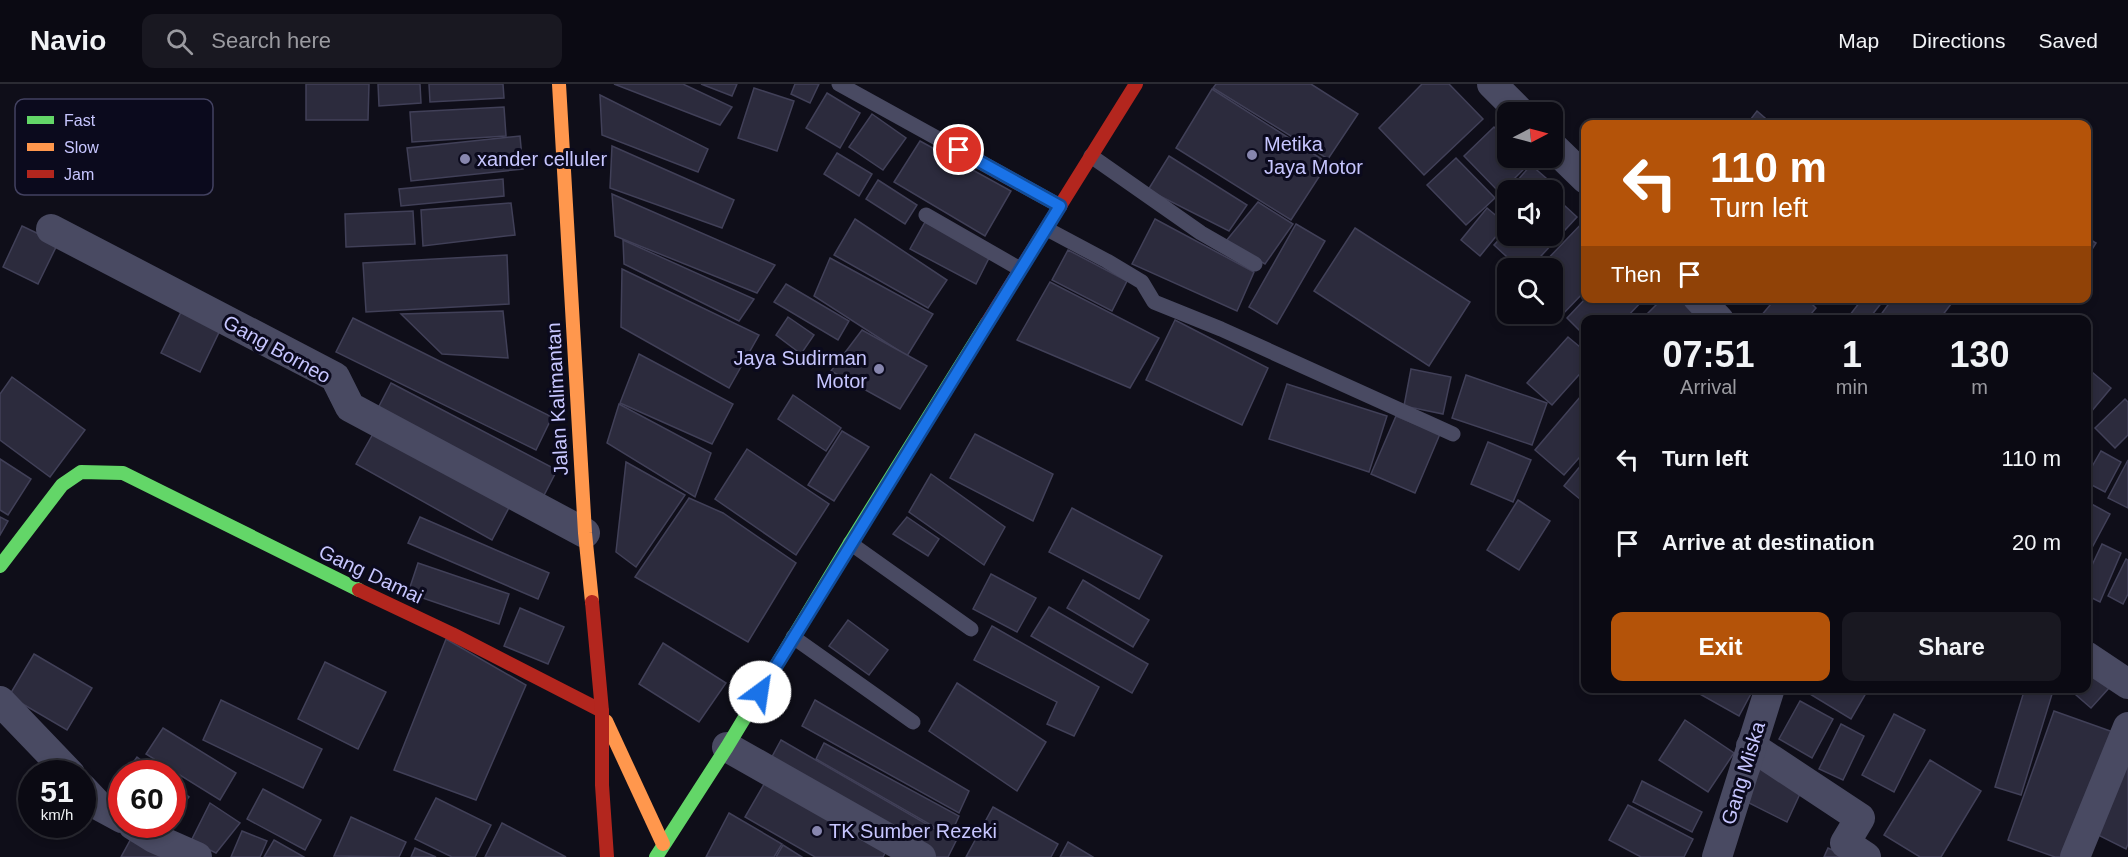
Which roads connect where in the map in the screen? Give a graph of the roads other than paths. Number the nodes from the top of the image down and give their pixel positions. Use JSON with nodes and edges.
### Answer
{"nodes":[{"id":1,"x":559,"y":84,"type":"edge"},
{"id":2,"x":839,"y":84,"type":"edge"},
{"id":3,"x":1136,"y":84,"type":"edge"},
{"id":4,"x":1491,"y":84,"type":"edge"},
{"id":5,"x":1510,"y":102,"type":"edge"},
{"id":6,"x":1091,"y":156,"type":"junction"},
{"id":7,"x":1563,"y":157,"type":"edge"},
{"id":8,"x":1581,"y":175,"type":"edge"},
{"id":9,"x":1060,"y":206,"type":"junction"},
{"id":10,"x":926,"y":215,"type":"dead end"},
{"id":11,"x":51,"y":229,"type":"dead end"},
{"id":12,"x":1047,"y":229,"type":"junction"},
{"id":13,"x":1255,"y":264,"type":"dead end"},
{"id":14,"x":1020,"y":269,"type":"junction"},
{"id":15,"x":1703,"y":303,"type":"edge"},
{"id":16,"x":1714,"y":315,"type":"edge"},
{"id":17,"x":1453,"y":434,"type":"dead end"},
{"id":18,"x":585,"y":533,"type":"junction"},
{"id":19,"x":850,"y":543,"type":"junction"},
{"id":20,"x":0,"y":566,"type":"edge"},
{"id":21,"x":971,"y":629,"type":"dead end"},
{"id":22,"x":793,"y":637,"type":"junction"},
{"id":23,"x":2091,"y":659,"type":"edge"},
{"id":24,"x":2128,"y":684,"type":"edge"},
{"id":25,"x":1768,"y":693,"type":"edge"},
{"id":26,"x":0,"y":701,"type":"edge"},
{"id":27,"x":602,"y":711,"type":"junction"},
{"id":28,"x":913,"y":722,"type":"dead end"},
{"id":29,"x":2128,"y":727,"type":"edge"},
{"id":30,"x":1751,"y":746,"type":"junction"},
{"id":31,"x":727,"y":747,"type":"junction"},
{"id":32,"x":57,"y":760,"type":"edge"},
{"id":33,"x":154,"y":838,"type":"edge"},
{"id":34,"x":663,"y":844,"type":"junction"},
{"id":35,"x":197,"y":857,"type":"edge"},
{"id":36,"x":607,"y":857,"type":"edge"},
{"id":37,"x":656,"y":857,"type":"edge"},
{"id":38,"x":921,"y":857,"type":"edge"},
{"id":39,"x":1717,"y":857,"type":"edge"},
{"id":40,"x":1866,"y":857,"type":"edge"},
{"id":41,"x":2075,"y":857,"type":"edge"}],
"edges":[{"from":1,"to":18,"type":"main road","name":"Jalan Kalimantan"},
{"from":2,"to":9,"type":"lane"},
{"from":3,"to":6,"type":"main road"},
{"from":4,"to":5,"type":"street"},
{"from":6,"to":9,"type":"main road"},
{"from":6,"to":13,"type":"lane"},
{"from":7,"to":8,"type":"street"},
{"from":9,"to":12,"type":"main road"},
{"from":10,"to":14,"type":"lane"},
{"from":11,"to":18,"type":"street","name":"Gang Borneo"},
{"from":12,"to":14,"type":"main road"},
{"from":12,"to":17,"type":"lane"},
{"from":14,"to":19,"type":"main road"},
{"from":15,"to":16,"type":"street"},
{"from":18,"to":27,"type":"main road","name":"Jalan Kalimantan"},
{"from":19,"to":21,"type":"lane"},
{"from":19,"to":22,"type":"main road"},
{"from":20,"to":27,"type":"main road","name":"Gang Damai"},
{"from":22,"to":28,"type":"lane"},
{"from":22,"to":31,"type":"main road"},
{"from":23,"to":24,"type":"street"},
{"from":25,"to":30,"type":"street","name":"Gang Miska"},
{"from":26,"to":32,"type":"street"},
{"from":27,"to":34,"type":"main road","name":"Jalan Kalimantan"},
{"from":27,"to":36,"type":"main road","name":"Jalan Kalimantan"},
{"from":29,"to":41,"type":"street"},
{"from":30,"to":39,"type":"street","name":"Gang Miska"},
{"from":30,"to":40,"type":"street"},
{"from":31,"to":34,"type":"main road"},
{"from":31,"to":38,"type":"street"},
{"from":33,"to":35,"type":"street"},
{"from":34,"to":37,"type":"main road"}]}
